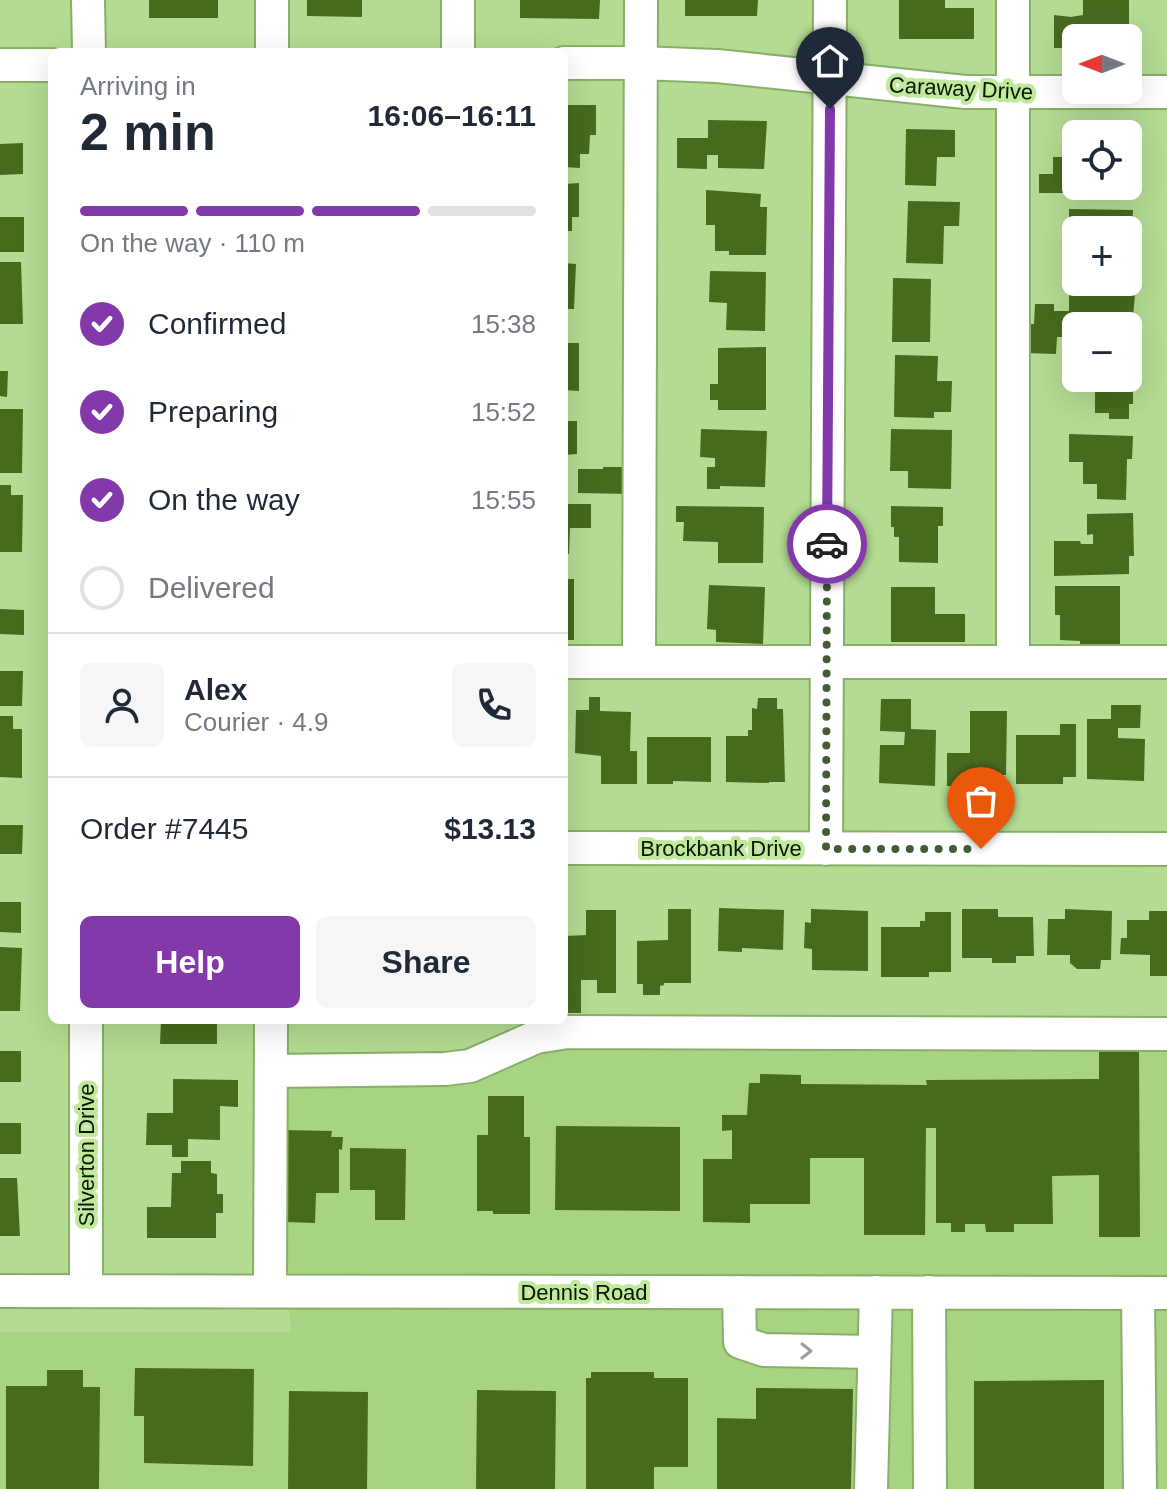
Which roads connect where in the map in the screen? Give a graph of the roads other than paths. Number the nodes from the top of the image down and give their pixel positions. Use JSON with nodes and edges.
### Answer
{"nodes":[{"id":1,"x":88,"y":0,"type":"edge"},
{"id":2,"x":272,"y":0,"type":"edge"},
{"id":3,"x":458,"y":0,"type":"edge"},
{"id":4,"x":641,"y":0,"type":"edge"},
{"id":5,"x":830,"y":0,"type":"edge"},
{"id":6,"x":1013,"y":0,"type":"edge"},
{"id":7,"x":89,"y":48,"type":"edge"},
{"id":8,"x":272,"y":48,"type":"edge"},
{"id":9,"x":458,"y":48,"type":"edge"},
{"id":10,"x":568,"y":63,"type":"edge"},
{"id":11,"x":640,"y":63,"type":"junction"},
{"id":12,"x":0,"y":65,"type":"edge"},
{"id":13,"x":48,"y":65,"type":"edge"},
{"id":14,"x":830,"y":78,"type":"junction"},
{"id":15,"x":1167,"y":92,"type":"edge"},
{"id":16,"x":1013,"y":93,"type":"junction"},
{"id":17,"x":568,"y":662,"type":"edge"},
{"id":18,"x":639,"y":662,"type":"junction"},
{"id":19,"x":826,"y":662,"type":"junction"},
{"id":20,"x":1013,"y":662,"type":"junction"},
{"id":21,"x":1167,"y":662,"type":"edge"},
{"id":22,"x":568,"y":848,"type":"edge"},
{"id":23,"x":826,"y":849,"type":"junction"},
{"id":24,"x":1167,"y":849,"type":"edge"},
{"id":25,"x":86,"y":1024,"type":"edge"},
{"id":26,"x":271,"y":1024,"type":"edge"},
{"id":27,"x":1167,"y":1034,"type":"edge"},
{"id":28,"x":271,"y":1071,"type":"junction"},
{"id":29,"x":0,"y":1291,"type":"edge"},
{"id":30,"x":86,"y":1291,"type":"junction"},
{"id":31,"x":270,"y":1291,"type":"junction"},
{"id":32,"x":739,"y":1292,"type":"junction"},
{"id":33,"x":876,"y":1292,"type":"junction"},
{"id":34,"x":929,"y":1292,"type":"junction"},
{"id":35,"x":1152,"y":1293,"type":"edge"},
{"id":36,"x":873,"y":1352,"type":"junction"},
{"id":37,"x":871,"y":1489,"type":"edge"},
{"id":38,"x":930,"y":1489,"type":"edge"},
{"id":39,"x":1140,"y":1489,"type":"edge"}],
"edges":[{"from":1,"to":7,"type":"street"},
{"from":2,"to":8,"type":"street"},
{"from":3,"to":9,"type":"street"},
{"from":4,"to":11,"type":"street"},
{"from":5,"to":14,"type":"street"},
{"from":6,"to":16,"type":"street"},
{"from":10,"to":11,"type":"street","name":"Caraway Drive"},
{"from":11,"to":14,"type":"street","name":"Caraway Drive"},
{"from":11,"to":18,"type":"street"},
{"from":12,"to":13,"type":"street"},
{"from":14,"to":16,"type":"street","name":"Caraway Drive"},
{"from":14,"to":19,"type":"street"},
{"from":15,"to":16,"type":"street","name":"Caraway Drive"},
{"from":16,"to":20,"type":"street"},
{"from":17,"to":18,"type":"street"},
{"from":18,"to":19,"type":"street"},
{"from":19,"to":20,"type":"street"},
{"from":19,"to":23,"type":"street"},
{"from":20,"to":21,"type":"street"},
{"from":22,"to":23,"type":"street","name":"Brockbank Drive"},
{"from":23,"to":24,"type":"street","name":"Brockbank Drive"},
{"from":25,"to":30,"type":"street","name":"Silverton Drive"},
{"from":26,"to":28,"type":"street"},
{"from":27,"to":28,"type":"street"},
{"from":28,"to":31,"type":"street"},
{"from":29,"to":30,"type":"street","name":"Dennis Road"},
{"from":30,"to":31,"type":"street","name":"Dennis Road"},
{"from":31,"to":32,"type":"street","name":"Dennis Road"},
{"from":32,"to":33,"type":"street","name":"Dennis Road"},
{"from":32,"to":36,"type":"street","one_way":true},
{"from":33,"to":34,"type":"street","name":"Dennis Road"},
{"from":33,"to":36,"type":"street"},
{"from":34,"to":35,"type":"street","name":"Dennis Road"},
{"from":34,"to":38,"type":"street"},
{"from":35,"to":39,"type":"street"},
{"from":36,"to":37,"type":"street"}]}
